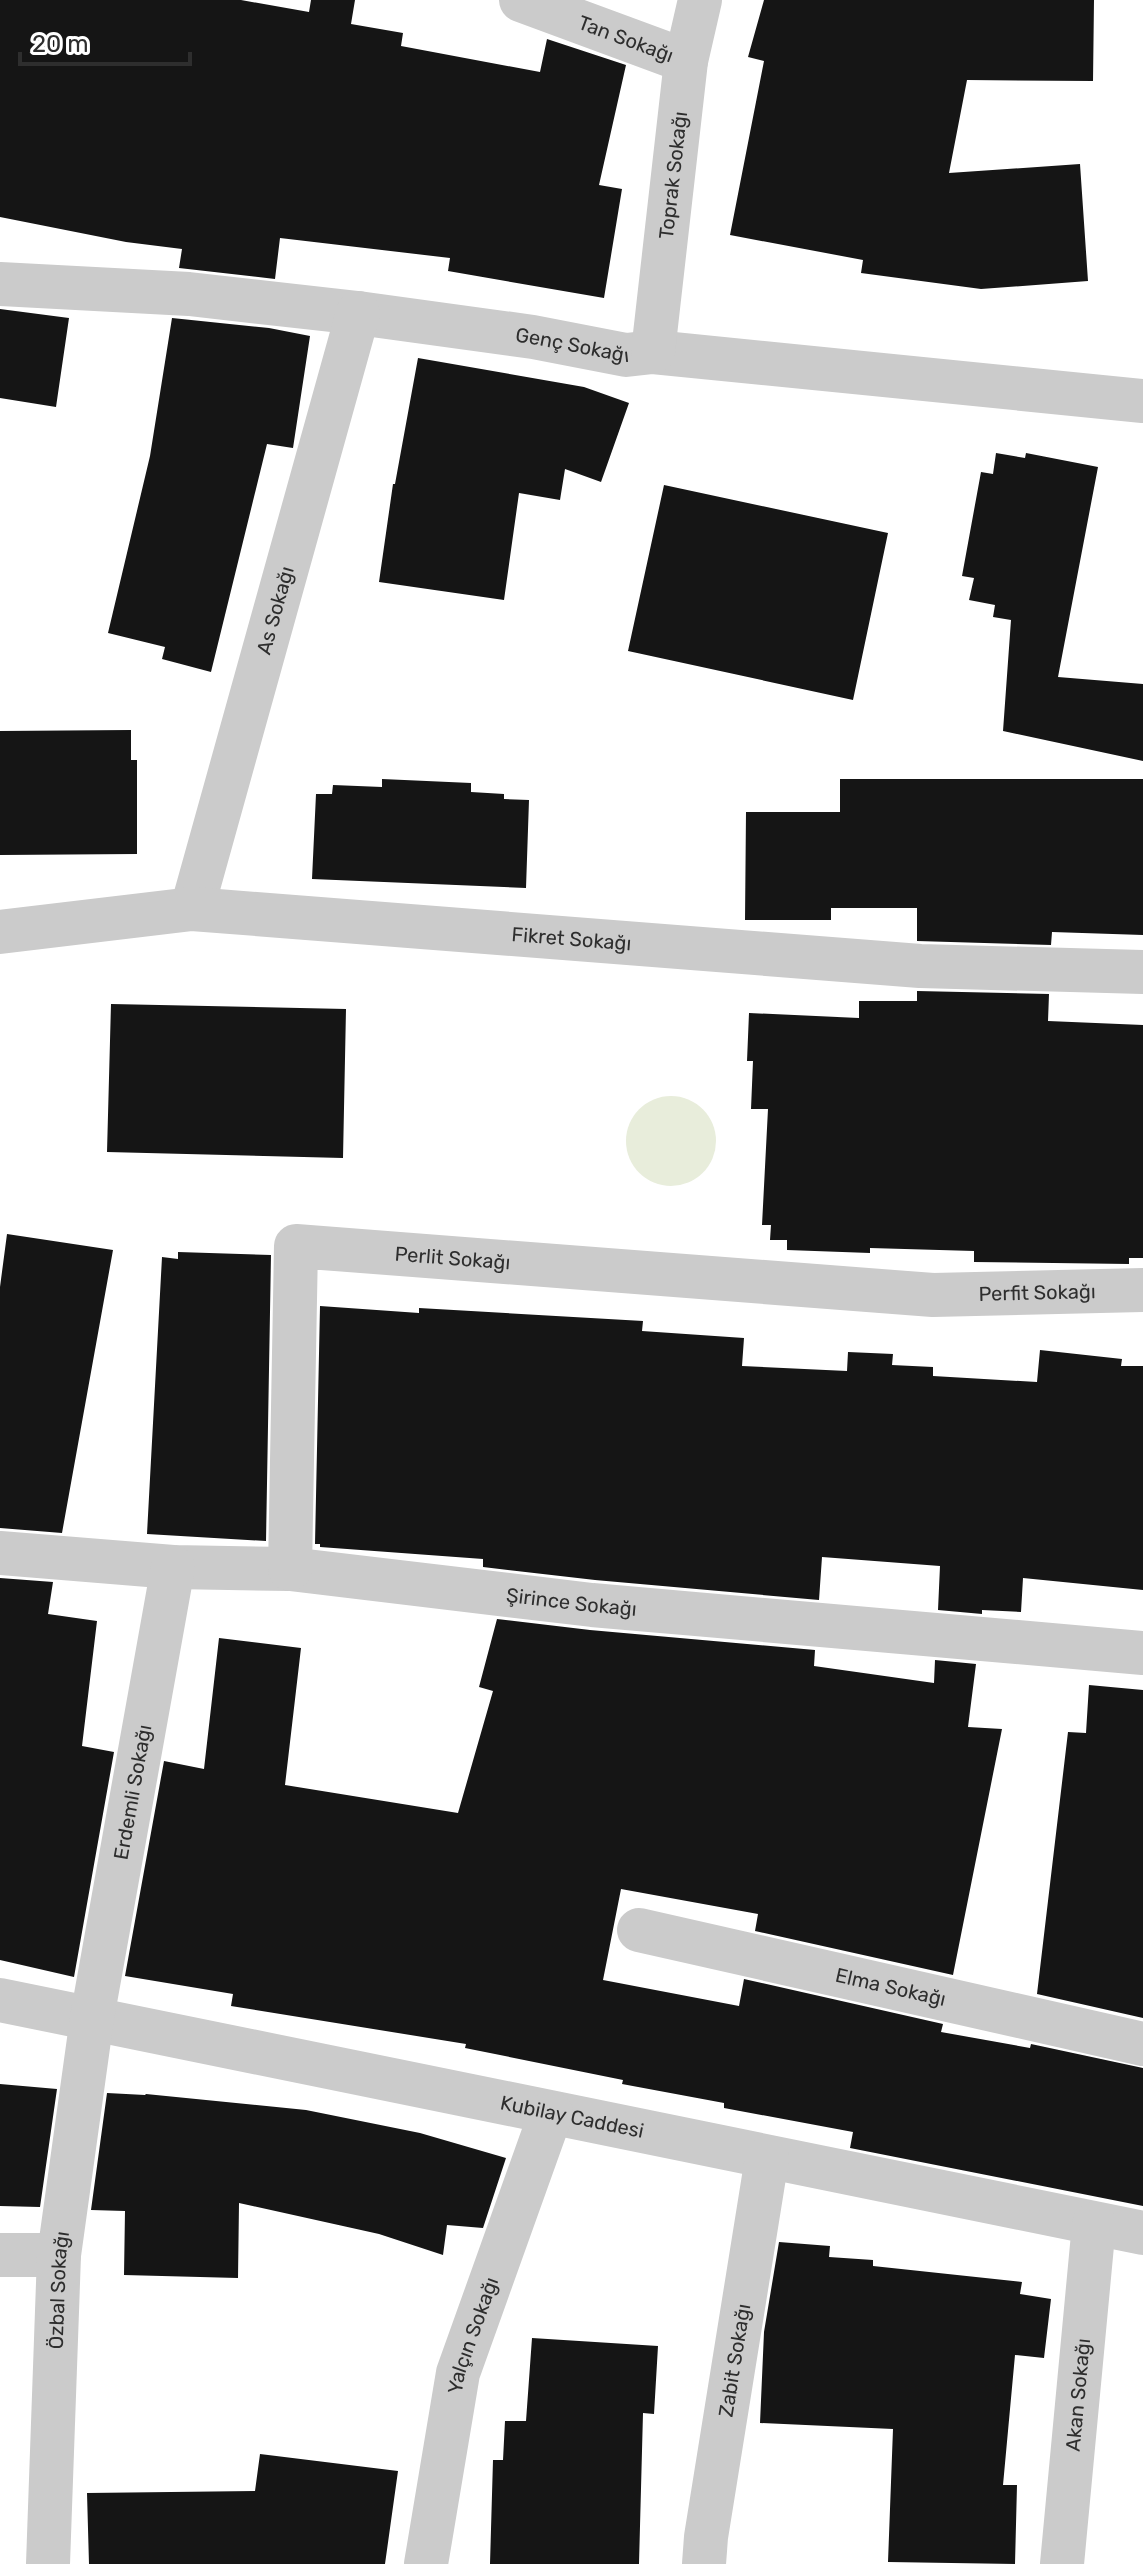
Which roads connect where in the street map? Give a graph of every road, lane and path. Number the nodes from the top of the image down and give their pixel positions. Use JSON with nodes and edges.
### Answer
{"nodes":[{"id":1,"x":521,"y":0,"type":"edge"},
{"id":2,"x":700,"y":0,"type":"edge"},
{"id":3,"x":686,"y":61,"type":"junction"},
{"id":4,"x":0,"y":284,"type":"edge"},
{"id":5,"x":358,"y":313,"type":"junction"},
{"id":6,"x":653,"y":352,"type":"junction"},
{"id":7,"x":1143,"y":401,"type":"edge"},
{"id":8,"x":192,"y":909,"type":"junction"},
{"id":9,"x":0,"y":932,"type":"edge"},
{"id":10,"x":1143,"y":972,"type":"edge"},
{"id":11,"x":1143,"y":1290,"type":"edge"},
{"id":12,"x":933,"y":1295,"type":"joint"},
{"id":13,"x":0,"y":1553,"type":"edge"},
{"id":14,"x":173,"y":1567,"type":"junction"},
{"id":15,"x":290,"y":1569,"type":"junction"},
{"id":16,"x":1143,"y":1653,"type":"edge"},
{"id":17,"x":639,"y":1930,"type":"dead end"},
{"id":18,"x":0,"y":2000,"type":"edge"},
{"id":19,"x":92,"y":2018,"type":"junction"},
{"id":20,"x":1143,"y":2044,"type":"edge"},
{"id":21,"x":551,"y":2113,"type":"junction"},
{"id":22,"x":767,"y":2158,"type":"junction"},
{"id":23,"x":1094,"y":2224,"type":"junction"},
{"id":24,"x":1143,"y":2233,"type":"edge"},
{"id":25,"x":0,"y":2255,"type":"edge"},
{"id":26,"x":59,"y":2255,"type":"junction"},
{"id":27,"x":48,"y":2564,"type":"edge"},
{"id":28,"x":426,"y":2564,"type":"edge"},
{"id":29,"x":704,"y":2564,"type":"edge"},
{"id":30,"x":1062,"y":2564,"type":"edge"}],
"edges":[{"from":1,"to":3,"type":"street","name":"Tan Sokağı"},
{"from":2,"to":3,"type":"street","name":"Toprak Sokağı"},
{"from":3,"to":6,"type":"street","name":"Toprak Sokağı"},
{"from":4,"to":5,"type":"street","name":"Genç Sokağı"},
{"from":5,"to":6,"type":"street","name":"Genç Sokağı"},
{"from":5,"to":8,"type":"street","name":"As Sokağı"},
{"from":6,"to":7,"type":"street","name":"Genç Sokağı"},
{"from":8,"to":9,"type":"street","name":"Fikret Sokağı"},
{"from":8,"to":10,"type":"street","name":"Fikret Sokağı"},
{"from":11,"to":12,"type":"street","name":"Perfit Sokağı"},
{"from":12,"to":15,"type":"street","name":"Perlit Sokağı"},
{"from":13,"to":14,"type":"street","name":"Şirince Sokağı"},
{"from":14,"to":15,"type":"street","name":"Şirince Sokağı"},
{"from":14,"to":19,"type":"street","name":"Erdemli Sokağı"},
{"from":15,"to":16,"type":"street","name":"Şirince Sokağı"},
{"from":17,"to":20,"type":"street","name":"Elma Sokağı"},
{"from":18,"to":19,"type":"street","name":"Kubilay Caddesi"},
{"from":19,"to":21,"type":"street","name":"Kubilay Caddesi"},
{"from":19,"to":26,"type":"street","name":"Özbal Sokağı"},
{"from":21,"to":22,"type":"street","name":"Kubilay Caddesi"},
{"from":21,"to":28,"type":"street","name":"Yalçın Sokağı"},
{"from":22,"to":23,"type":"street","name":"Kubilay Caddesi"},
{"from":22,"to":29,"type":"street","name":"Zabit Sokağı"},
{"from":23,"to":24,"type":"street","name":"Kubilay Caddesi"},
{"from":23,"to":30,"type":"street","name":"Akan Sokağı"},
{"from":25,"to":26,"type":"street"},
{"from":26,"to":27,"type":"street","name":"Özbal Sokağı"}]}
